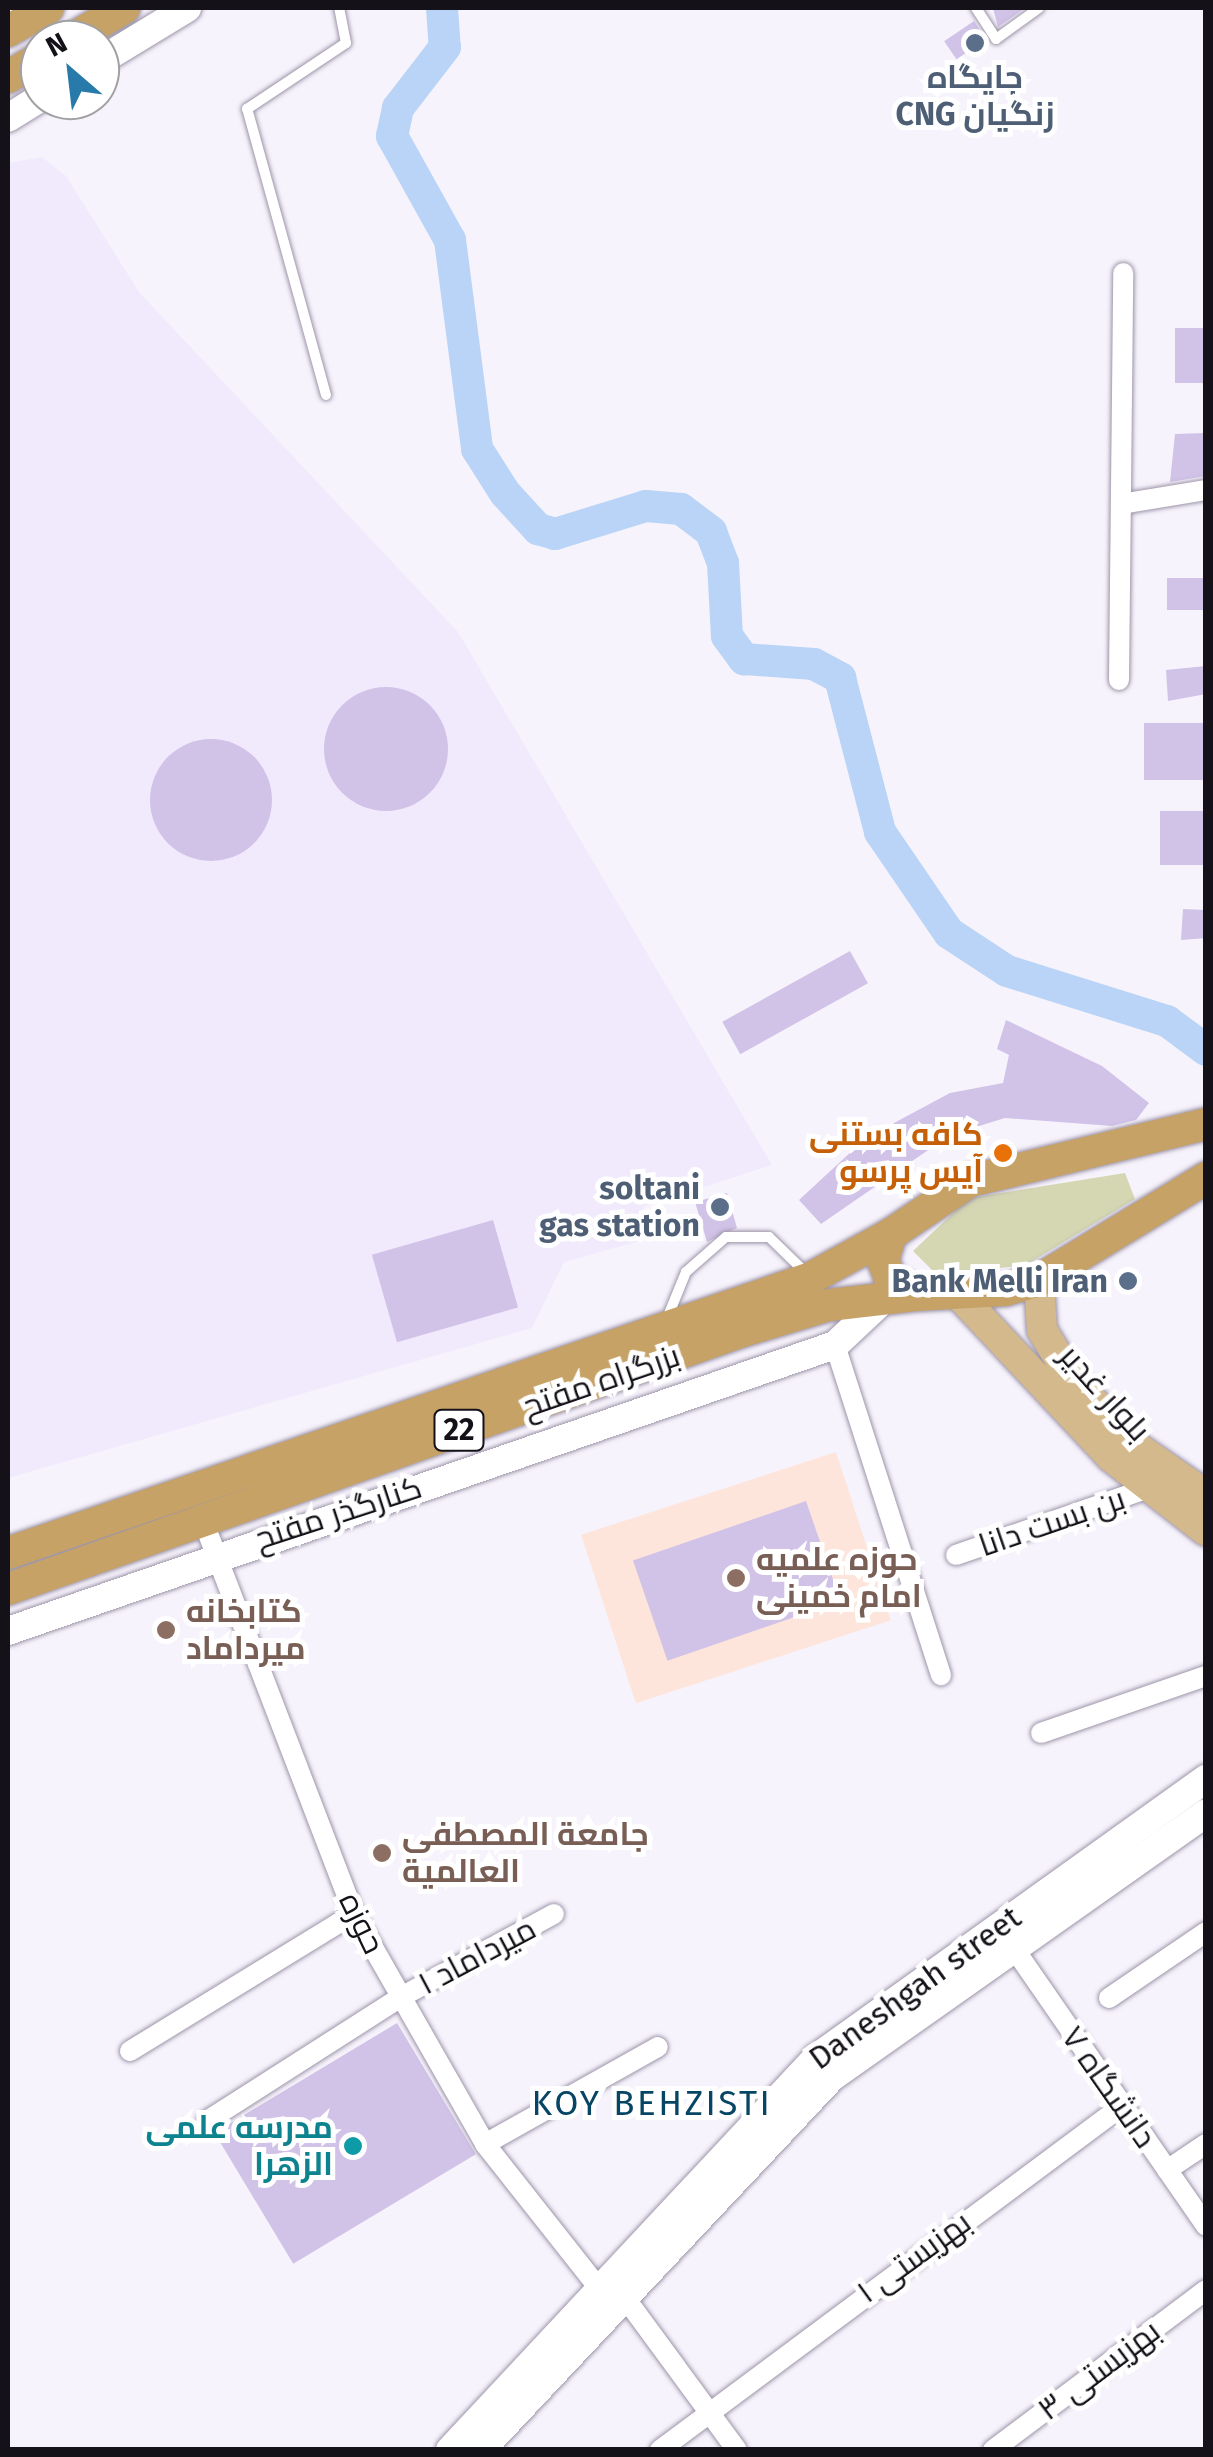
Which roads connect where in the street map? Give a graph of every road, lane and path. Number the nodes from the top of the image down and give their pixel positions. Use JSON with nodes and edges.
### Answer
{"nodes":[{"id":1,"x":48,"y":8,"type":"edge"},
{"id":2,"x":187,"y":8,"type":"edge"},
{"id":3,"x":339,"y":8,"type":"edge"},
{"id":4,"x":976,"y":8,"type":"edge"},
{"id":5,"x":1040,"y":8,"type":"edge"},
{"id":6,"x":8,"y":31,"type":"edge"},
{"id":7,"x":120,"y":49,"type":"edge"},
{"id":8,"x":1124,"y":273,"type":"dead end"},
{"id":9,"x":326,"y":396,"type":"dead end"},
{"id":10,"x":1206,"y":490,"type":"edge"},
{"id":11,"x":1121,"y":504,"type":"junction"},
{"id":12,"x":1118,"y":680,"type":"dead end"},
{"id":13,"x":1206,"y":1124,"type":"edge"},
{"id":14,"x":1206,"y":1178,"type":"edge"},
{"id":15,"x":890,"y":1234,"type":"junction"},
{"id":16,"x":811,"y":1278,"type":"junction"},
{"id":17,"x":1039,"y":1280,"type":"junction"},
{"id":18,"x":959,"y":1295,"type":"junction"},
{"id":19,"x":900,"y":1297,"type":"junction"},
{"id":20,"x":669,"y":1341,"type":"junction"},
{"id":21,"x":835,"y":1344,"type":"junction"},
{"id":22,"x":687,"y":1398,"type":"junction"},
{"id":23,"x":1148,"y":1488,"type":"junction"},
{"id":24,"x":1206,"y":1494,"type":"edge"},
{"id":25,"x":202,"y":1518,"type":"junction"},
{"id":26,"x":1206,"y":1531,"type":"edge"},
{"id":27,"x":217,"y":1552,"type":"junction"},
{"id":28,"x":8,"y":1553,"type":"edge"},
{"id":29,"x":956,"y":1555,"type":"dead end"},
{"id":30,"x":8,"y":1589,"type":"edge"},
{"id":31,"x":8,"y":1631,"type":"edge"},
{"id":32,"x":941,"y":1675,"type":"dead end"},
{"id":33,"x":1206,"y":1676,"type":"edge"},
{"id":34,"x":1040,"y":1733,"type":"dead end"},
{"id":35,"x":1206,"y":1779,"type":"edge"},
{"id":36,"x":1206,"y":1813,"type":"edge"},
{"id":37,"x":354,"y":1914,"type":"junction"},
{"id":38,"x":554,"y":1914,"type":"dead end"},
{"id":39,"x":1206,"y":1932,"type":"edge"},
{"id":40,"x":1013,"y":1947,"type":"junction"},
{"id":41,"x":400,"y":1997,"type":"junction"},
{"id":42,"x":1109,"y":1998,"type":"dead end"},
{"id":43,"x":658,"y":2047,"type":"dead end"},
{"id":44,"x":130,"y":2050,"type":"dead end"},
{"id":45,"x":1122,"y":2106,"type":"junction"},
{"id":46,"x":207,"y":2122,"type":"dead end"},
{"id":47,"x":486,"y":2144,"type":"junction"},
{"id":48,"x":1206,"y":2144,"type":"edge"},
{"id":49,"x":1167,"y":2170,"type":"junction"},
{"id":50,"x":1206,"y":2226,"type":"edge"},
{"id":51,"x":1206,"y":2290,"type":"edge"},
{"id":52,"x":610,"y":2291,"type":"junction"},
{"id":53,"x":706,"y":2408,"type":"junction"},
{"id":54,"x":450,"y":2450,"type":"edge"},
{"id":55,"x":481,"y":2450,"type":"edge"},
{"id":56,"x":660,"y":2450,"type":"edge"},
{"id":57,"x":737,"y":2450,"type":"edge"},
{"id":58,"x":993,"y":2450,"type":"edge"}],
"edges":[{"from":1,"to":6,"type":"highway"},
{"from":2,"to":7,"type":"main road"},
{"from":3,"to":9,"type":"lane"},
{"from":4,"to":5,"type":"lane"},
{"from":8,"to":11,"type":"street"},
{"from":10,"to":11,"type":"street"},
{"from":11,"to":12,"type":"street"},
{"from":13,"to":15,"type":"highway","number":"22"},
{"from":14,"to":17,"type":"highway","number":"22"},
{"from":15,"to":16,"type":"highway","name":"بزرگراه مفتح","number":"22"},
{"from":15,"to":19,"type":"highway"},
{"from":16,"to":20,"type":"highway","name":"بزرگراه مفتح","number":"22"},
{"from":16,"to":20,"type":"lane"},
{"from":17,"to":18,"type":"highway","number":"22"},
{"from":17,"to":24,"type":"main road","name":"بلوار غدیر"},
{"from":18,"to":19,"type":"highway","number":"22"},
{"from":18,"to":23,"type":"main road","name":"بلوار غدیر"},
{"from":19,"to":20,"type":"highway","name":"بزرگراه مفتح","number":"22"},
{"from":19,"to":21,"type":"main road","name":"کنارگذر مفتح"},
{"from":20,"to":22,"type":"main road"},
{"from":20,"to":25,"type":"highway","name":"بزرگراه مفتح","number":"22"},
{"from":20,"to":28,"type":"highway","name":"بزرگراه مفتح","number":"22"},
{"from":21,"to":22,"type":"main road","name":"کنارگذر مفتح"},
{"from":21,"to":32,"type":"street"},
{"from":22,"to":27,"type":"main road","name":"کنارگذر مفتح"},
{"from":23,"to":26,"type":"main road","name":"بلوار غدیر"},
{"from":23,"to":29,"type":"street","name":"بن بست دانا"},
{"from":25,"to":27,"type":"street","name":"حوزه"},
{"from":25,"to":30,"type":"highway","name":"بزرگراه مفتح","number":"22"},
{"from":27,"to":31,"type":"main road","name":"کنارگذر مفتح"},
{"from":27,"to":37,"type":"street","name":"حوزه"},
{"from":33,"to":34,"type":"street"},
{"from":35,"to":52,"type":"main road","name":"Daneshgah street"},
{"from":36,"to":40,"type":"main road","name":"Daneshgah street"},
{"from":37,"to":41,"type":"street","name":"حوزه"},
{"from":37,"to":44,"type":"street"},
{"from":38,"to":41,"type":"street","name":"۱ میرداماد"},
{"from":39,"to":42,"type":"street"},
{"from":40,"to":45,"type":"street","name":"۷ دانشگاه"},
{"from":40,"to":52,"type":"main road","name":"Daneshgah street"},
{"from":41,"to":46,"type":"street","name":"۱ میرداماد"},
{"from":41,"to":47,"type":"street","name":"حوزه"},
{"from":43,"to":47,"type":"street"},
{"from":45,"to":49,"type":"street","name":"۷ دانشگاه"},
{"from":45,"to":53,"type":"street","name":"۱ بهزیستی"},
{"from":47,"to":52,"type":"street","name":"حوزه"},
{"from":48,"to":49,"type":"street"},
{"from":49,"to":50,"type":"street","name":"۷ دانشگاه"},
{"from":51,"to":58,"type":"street","name":"۳ بهزیستی"},
{"from":52,"to":53,"type":"street","name":"حوزه"},
{"from":52,"to":54,"type":"main road","name":"Daneshgah street"},
{"from":52,"to":55,"type":"main road","name":"Daneshgah street"},
{"from":53,"to":56,"type":"street","name":"۱ بهزیستی"},
{"from":53,"to":57,"type":"street","name":"حوزه"}]}
